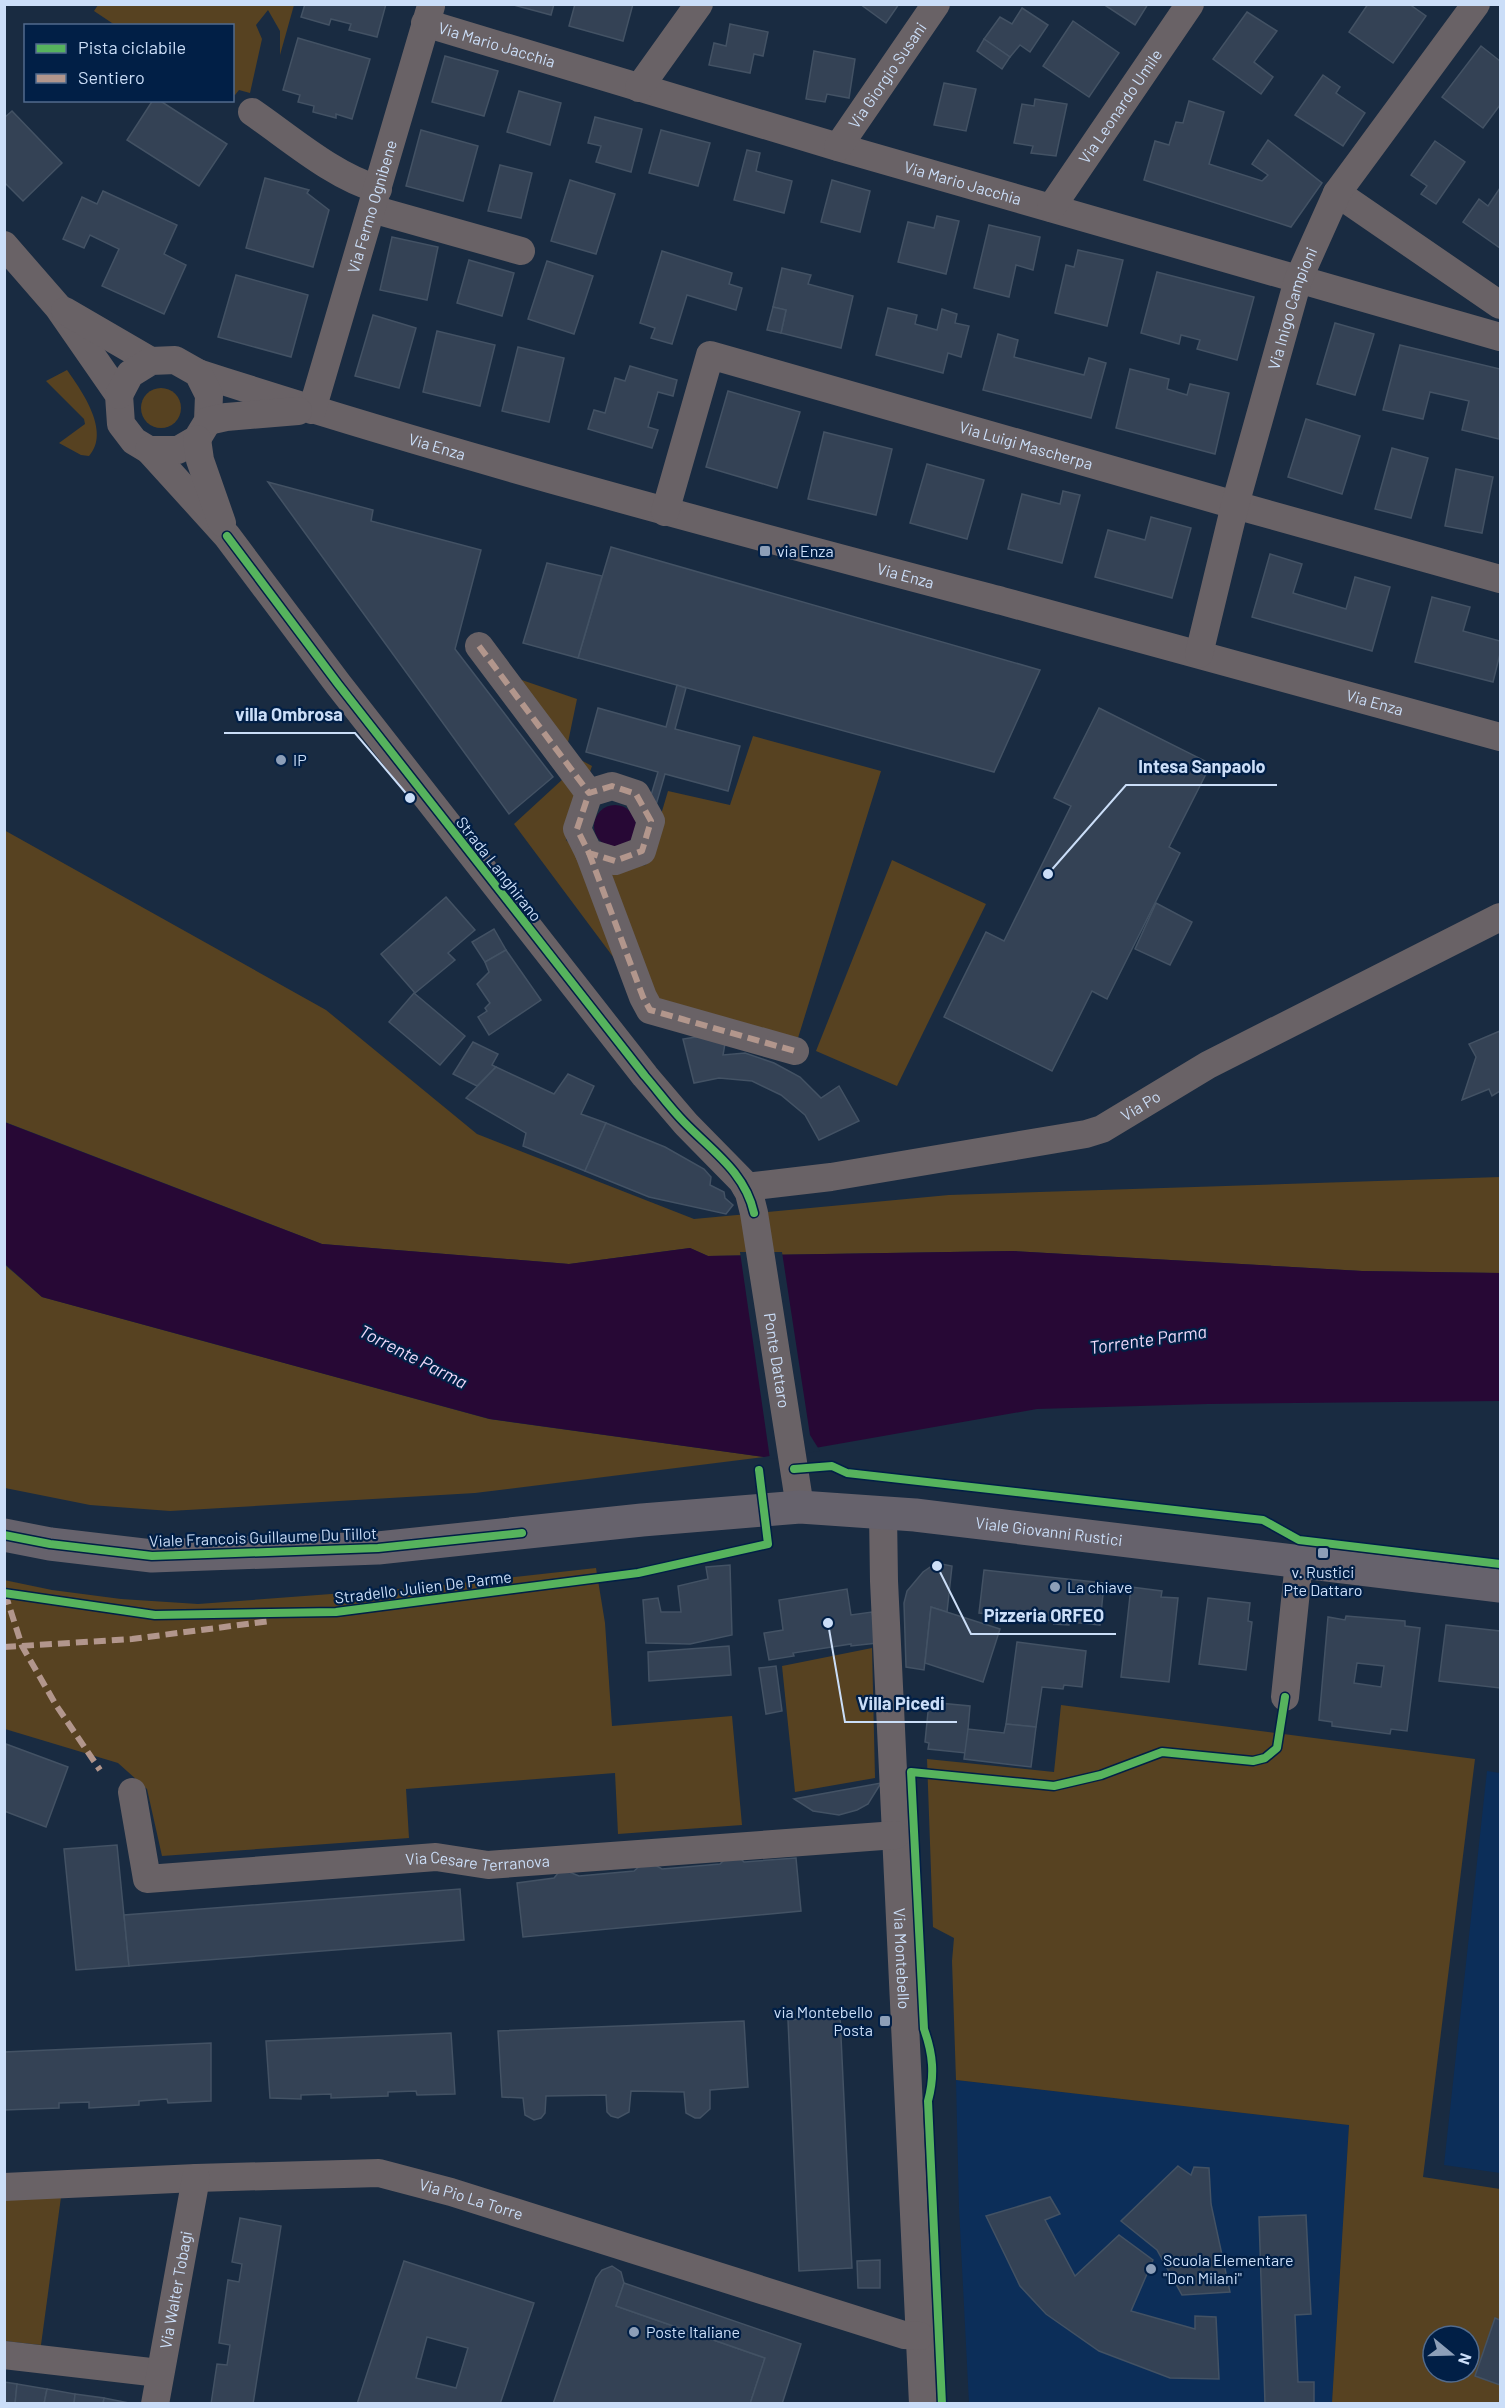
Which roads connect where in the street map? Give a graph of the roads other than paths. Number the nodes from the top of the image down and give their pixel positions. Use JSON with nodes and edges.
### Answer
{"nodes":[{"id":1,"x":699,"y":4,"type":"edge"},
{"id":2,"x":936,"y":4,"type":"edge"},
{"id":3,"x":1190,"y":4,"type":"edge"},
{"id":4,"x":1476,"y":4,"type":"edge"},
{"id":5,"x":428,"y":14,"type":"edge"},
{"id":6,"x":639,"y":88,"type":"junction"},
{"id":7,"x":252,"y":112,"type":"dead end"},
{"id":8,"x":838,"y":147,"type":"junction"},
{"id":9,"x":1337,"y":193,"type":"junction"},
{"id":10,"x":375,"y":199,"type":"junction"},
{"id":11,"x":1051,"y":208,"type":"junction"},
{"id":12,"x":4,"y":246,"type":"edge"},
{"id":13,"x":521,"y":251,"type":"dead end"},
{"id":14,"x":1298,"y":280,"type":"junction"},
{"id":15,"x":1500,"y":305,"type":"edge"},
{"id":16,"x":58,"y":307,"type":"junction"},
{"id":17,"x":1500,"y":337,"type":"edge"},
{"id":18,"x":151,"y":361,"type":"junction"},
{"id":19,"x":198,"y":373,"type":"junction"},
{"id":20,"x":119,"y":395,"type":"junction"},
{"id":21,"x":312,"y":410,"type":"junction"},
{"id":22,"x":203,"y":430,"type":"junction"},
{"id":23,"x":149,"y":450,"type":"junction"},
{"id":24,"x":1235,"y":506,"type":"junction"},
{"id":25,"x":665,"y":512,"type":"junction"},
{"id":26,"x":227,"y":536,"type":"junction"},
{"id":27,"x":1500,"y":579,"type":"edge"},
{"id":28,"x":480,"y":646,"type":"dead end"},
{"id":29,"x":1199,"y":654,"type":"junction"},
{"id":30,"x":1500,"y":737,"type":"edge"},
{"id":31,"x":589,"y":793,"type":"junction"},
{"id":32,"x":589,"y":853,"type":"junction"},
{"id":33,"x":1500,"y":917,"type":"edge"},
{"id":34,"x":795,"y":1051,"type":"dead end"},
{"id":35,"x":750,"y":1200,"type":"junction"},
{"id":36,"x":800,"y":1508,"type":"junction"},
{"id":37,"x":884,"y":1513,"type":"junction"},
{"id":38,"x":4,"y":1535,"type":"edge"},
{"id":39,"x":1299,"y":1562,"type":"junction"},
{"id":40,"x":1500,"y":1586,"type":"edge"},
{"id":41,"x":1285,"y":1697,"type":"dead end"},
{"id":42,"x":132,"y":1792,"type":"dead end"},
{"id":43,"x":896,"y":1835,"type":"junction"},
{"id":44,"x":196,"y":2178,"type":"junction"},
{"id":45,"x":4,"y":2187,"type":"edge"},
{"id":46,"x":920,"y":2336,"type":"junction"},
{"id":47,"x":4,"y":2355,"type":"edge"},
{"id":48,"x":159,"y":2373,"type":"junction"},
{"id":49,"x":155,"y":2403,"type":"edge"},
{"id":50,"x":922,"y":2403,"type":"edge"}],
"edges":[{"from":1,"to":6,"type":"street"},
{"from":2,"to":8,"type":"street","name":"Via Giorgio Susani"},
{"from":3,"to":11,"type":"street","name":"Via Leonardo Umile"},
{"from":4,"to":9,"type":"street","name":"Via Inigo Campioni"},
{"from":5,"to":6,"type":"street","name":"Via Mario Jacchia"},
{"from":5,"to":10,"type":"street","name":"Via Fermo Ognibene"},
{"from":6,"to":8,"type":"street","name":"Via Mario Jacchia"},
{"from":7,"to":10,"type":"street"},
{"from":8,"to":11,"type":"street","name":"Via Mario Jacchia"},
{"from":9,"to":14,"type":"street","name":"Via Inigo Campioni"},
{"from":9,"to":15,"type":"street"},
{"from":10,"to":13,"type":"street"},
{"from":10,"to":21,"type":"street","name":"Via Fermo Ognibene"},
{"from":11,"to":14,"type":"street","name":"Via Mario Jacchia"},
{"from":12,"to":16,"type":"street","name":"Strada Langhirano"},
{"from":14,"to":17,"type":"street","name":"Via Mario Jacchia"},
{"from":14,"to":24,"type":"street","name":"Via Inigo Campioni"},
{"from":16,"to":18,"type":"street","name":"Strada Langhirano"},
{"from":16,"to":20,"type":"street","name":"Strada Langhirano"},
{"from":18,"to":19,"type":"street","name":"Strada Langhirano"},
{"from":18,"to":20,"type":"street"},
{"from":19,"to":21,"type":"street","name":"Via Enza"},
{"from":19,"to":22,"type":"street","name":"Strada Langhirano"},
{"from":20,"to":23,"type":"street","name":"Strada Langhirano"},
{"from":21,"to":22,"type":"street","name":"Via Enza"},
{"from":21,"to":25,"type":"street","name":"Via Enza"},
{"from":22,"to":23,"type":"street"},
{"from":22,"to":26,"type":"street","name":"Strada Langhirano"},
{"from":23,"to":26,"type":"street","name":"Strada Langhirano"},
{"from":24,"to":25,"type":"street","name":"Via Luigi Mascherpa"},
{"from":24,"to":27,"type":"street","name":"Via Luigi Mascherpa"},
{"from":24,"to":29,"type":"street","name":"Via Inigo Campioni"},
{"from":25,"to":29,"type":"street","name":"Via Enza"},
{"from":26,"to":35,"type":"street","name":"Strada Langhirano"},
{"from":28,"to":31,"type":"street"},
{"from":29,"to":30,"type":"street","name":"Via Enza"},
{"from":31,"to":32,"type":"street"},
{"from":31,"to":32,"type":"street"},
{"from":32,"to":34,"type":"street"},
{"from":33,"to":35,"type":"street","name":"Via Po"},
{"from":35,"to":36,"type":"street","name":"Ponte Dattaro"},
{"from":36,"to":37,"type":"main road","name":"Viale Giovanni Rustici"},
{"from":36,"to":38,"type":"main road","name":"Viale Francois Guillaume Du Tillot"},
{"from":37,"to":39,"type":"main road","name":"Viale Giovanni Rustici"},
{"from":37,"to":43,"type":"street","name":"Via Montebello"},
{"from":39,"to":40,"type":"main road","name":"Viale Giovanni Rustici"},
{"from":39,"to":41,"type":"street"},
{"from":42,"to":43,"type":"street","name":"Via Cesare Terranova"},
{"from":43,"to":46,"type":"street","name":"Via Montebello"},
{"from":44,"to":45,"type":"street","name":"Via Pio La Torre"},
{"from":44,"to":46,"type":"street","name":"Via Pio La Torre"},
{"from":44,"to":48,"type":"street","name":"Via Walter Tobagi"},
{"from":46,"to":50,"type":"street","name":"Via Montebello"},
{"from":47,"to":48,"type":"street"},
{"from":48,"to":49,"type":"street","name":"Via Walter Tobagi"}]}
